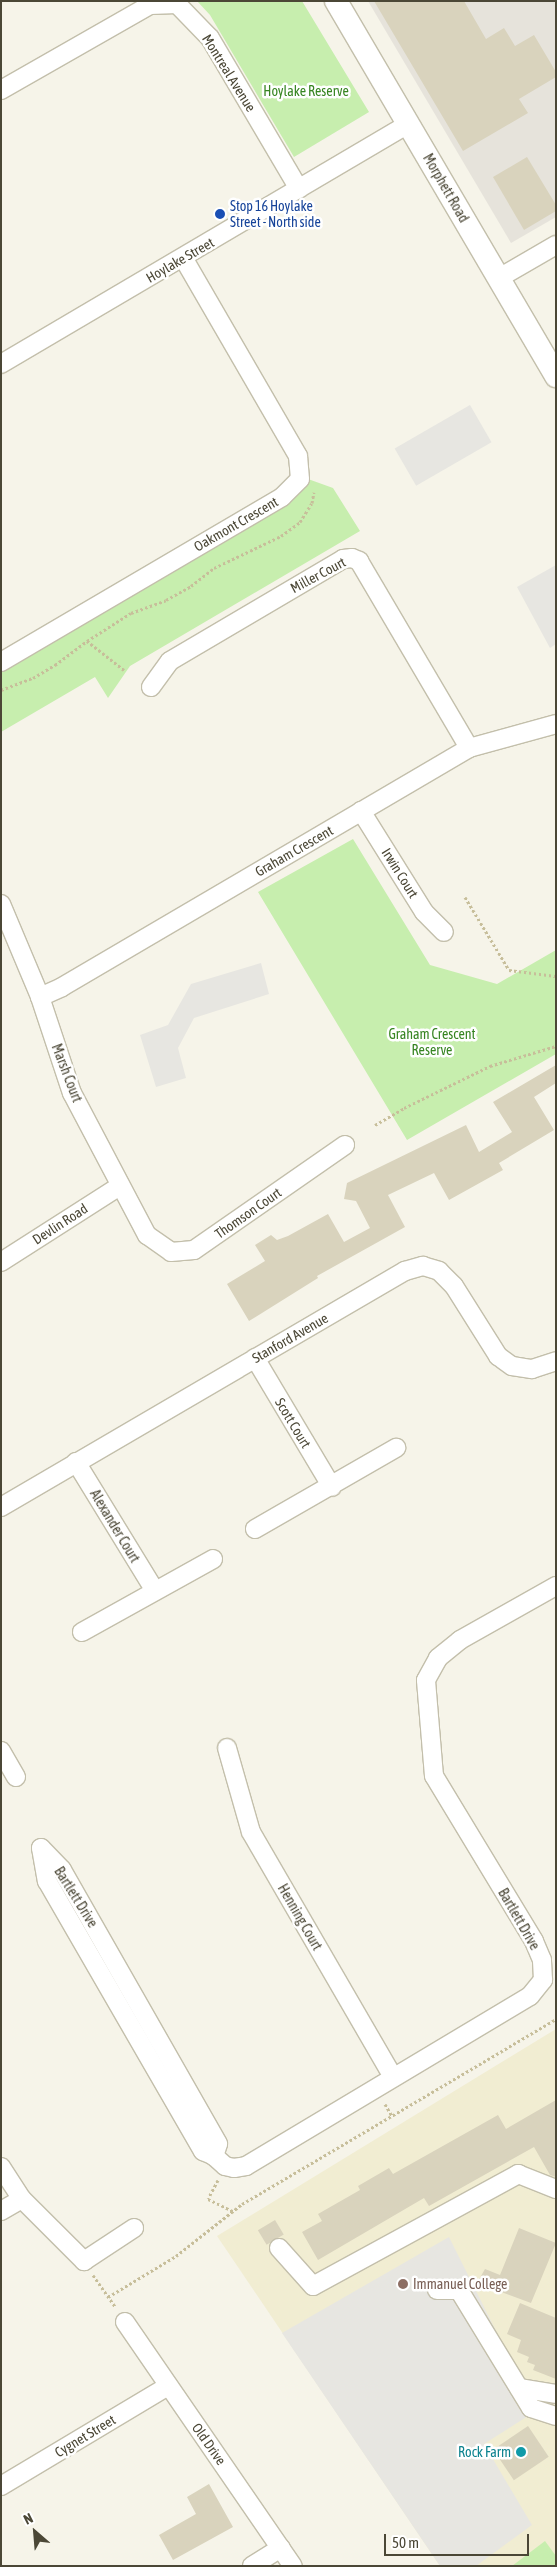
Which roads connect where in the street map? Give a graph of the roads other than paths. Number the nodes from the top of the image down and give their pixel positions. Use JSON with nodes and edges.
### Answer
{"nodes":[{"id":1,"x":336,"y":1,"type":"edge"},
{"id":2,"x":1,"y":90,"type":"edge"},
{"id":3,"x":409,"y":124,"type":"junction"},
{"id":4,"x":299,"y":189,"type":"junction"},
{"id":5,"x":556,"y":245,"type":"edge"},
{"id":6,"x":183,"y":258,"type":"junction"},
{"id":7,"x":499,"y":278,"type":"junction"},
{"id":8,"x":1,"y":364,"type":"edge"},
{"id":9,"x":556,"y":376,"type":"edge"},
{"id":10,"x":1,"y":662,"type":"edge"},
{"id":11,"x":151,"y":687,"type":"dead end"},
{"id":12,"x":556,"y":724,"type":"edge"},
{"id":13,"x":468,"y":748,"type":"junction"},
{"id":14,"x":361,"y":811,"type":"junction"},
{"id":15,"x":1,"y":904,"type":"edge"},
{"id":16,"x":444,"y":932,"type":"dead end"},
{"id":17,"x":40,"y":997,"type":"junction"},
{"id":18,"x":346,"y":1145,"type":"dead end"},
{"id":19,"x":120,"y":1186,"type":"junction"},
{"id":20,"x":147,"y":1235,"type":"joint"},
{"id":21,"x":1,"y":1262,"type":"edge"},
{"id":22,"x":255,"y":1358,"type":"junction"},
{"id":23,"x":556,"y":1362,"type":"edge"},
{"id":24,"x":396,"y":1448,"type":"dead end"},
{"id":25,"x":76,"y":1462,"type":"junction"},
{"id":26,"x":332,"y":1487,"type":"junction"},
{"id":27,"x":1,"y":1507,"type":"edge"},
{"id":28,"x":255,"y":1529,"type":"dead end"},
{"id":29,"x":212,"y":1559,"type":"dead end"},
{"id":30,"x":556,"y":1586,"type":"edge"},
{"id":31,"x":155,"y":1591,"type":"junction"},
{"id":32,"x":82,"y":1632,"type":"dead end"},
{"id":33,"x":227,"y":1748,"type":"dead end"},
{"id":34,"x":1,"y":1751,"type":"edge"},
{"id":35,"x":16,"y":1777,"type":"dead end"},
{"id":36,"x":393,"y":2077,"type":"junction"},
{"id":37,"x":219,"y":2161,"type":"junction"},
{"id":38,"x":1,"y":2167,"type":"edge"},
{"id":39,"x":556,"y":2189,"type":"edge"},
{"id":40,"x":22,"y":2199,"type":"junction"},
{"id":41,"x":1,"y":2211,"type":"edge"},
{"id":42,"x":134,"y":2228,"type":"dead end"},
{"id":43,"x":280,"y":2248,"type":"dead end"},
{"id":44,"x":438,"y":2290,"type":"dead end"},
{"id":45,"x":125,"y":2322,"type":"road end"},
{"id":46,"x":168,"y":2386,"type":"junction"},
{"id":47,"x":519,"y":2388,"type":"junction"},
{"id":48,"x":556,"y":2394,"type":"edge"},
{"id":49,"x":556,"y":2416,"type":"edge"},
{"id":50,"x":1,"y":2486,"type":"edge"},
{"id":51,"x":281,"y":2548,"type":"junction"},
{"id":52,"x":252,"y":2566,"type":"edge"},
{"id":53,"x":293,"y":2566,"type":"edge"}],
"edges":[{"from":1,"to":3,"type":"street","name":"Morphett Road"},
{"from":2,"to":4,"type":"street","name":"Montreal Avenue"},
{"from":3,"to":4,"type":"street","name":"Hoylake Street"},
{"from":3,"to":7,"type":"street","name":"Morphett Road"},
{"from":4,"to":6,"type":"street","name":"Hoylake Street"},
{"from":5,"to":7,"type":"street"},
{"from":6,"to":8,"type":"street","name":"Hoylake Street"},
{"from":6,"to":10,"type":"street","name":"Oakmont Crescent"},
{"from":7,"to":9,"type":"street","name":"Morphett Road"},
{"from":11,"to":13,"type":"street","name":"Miller Court"},
{"from":12,"to":13,"type":"street","name":"Graham Crescent"},
{"from":13,"to":14,"type":"street","name":"Graham Crescent"},
{"from":14,"to":16,"type":"street","name":"Irwin Court"},
{"from":14,"to":17,"type":"street","name":"Graham Crescent"},
{"from":15,"to":17,"type":"street","name":"Marsh Court"},
{"from":17,"to":19,"type":"street","name":"Marsh Court"},
{"from":18,"to":20,"type":"street","name":"Thomson Court"},
{"from":19,"to":20,"type":"street","name":"Marsh Court"},
{"from":19,"to":21,"type":"street","name":"Devlin Road"},
{"from":22,"to":23,"type":"street","name":"Stanford Avenue"},
{"from":22,"to":25,"type":"street","name":"Stanford Avenue"},
{"from":22,"to":26,"type":"street","name":"Scott Court"},
{"from":24,"to":26,"type":"street"},
{"from":25,"to":27,"type":"street","name":"Stanford Avenue"},
{"from":25,"to":31,"type":"street","name":"Alexander Court"},
{"from":26,"to":28,"type":"street"},
{"from":29,"to":31,"type":"street"},
{"from":30,"to":36,"type":"street","name":"Bartlett Drive"},
{"from":31,"to":32,"type":"street"},
{"from":33,"to":36,"type":"street","name":"Henning Court"},
{"from":34,"to":35,"type":"street"},
{"from":36,"to":37,"type":"street","name":"Bartlett Drive"},
{"from":37,"to":37,"type":"street","name":"Bartlett Drive"},
{"from":38,"to":40,"type":"street"},
{"from":39,"to":43,"type":"street"},
{"from":40,"to":41,"type":"street"},
{"from":40,"to":42,"type":"street"},
{"from":44,"to":47,"type":"street"},
{"from":45,"to":46,"type":"street","name":"Old Drive"},
{"from":46,"to":50,"type":"street","name":"Cygnet Street"},
{"from":46,"to":51,"type":"street","name":"Old Drive"},
{"from":47,"to":48,"type":"street"},
{"from":47,"to":49,"type":"street"},
{"from":51,"to":52,"type":"street"},
{"from":51,"to":53,"type":"street","name":"Old Drive"}]}
